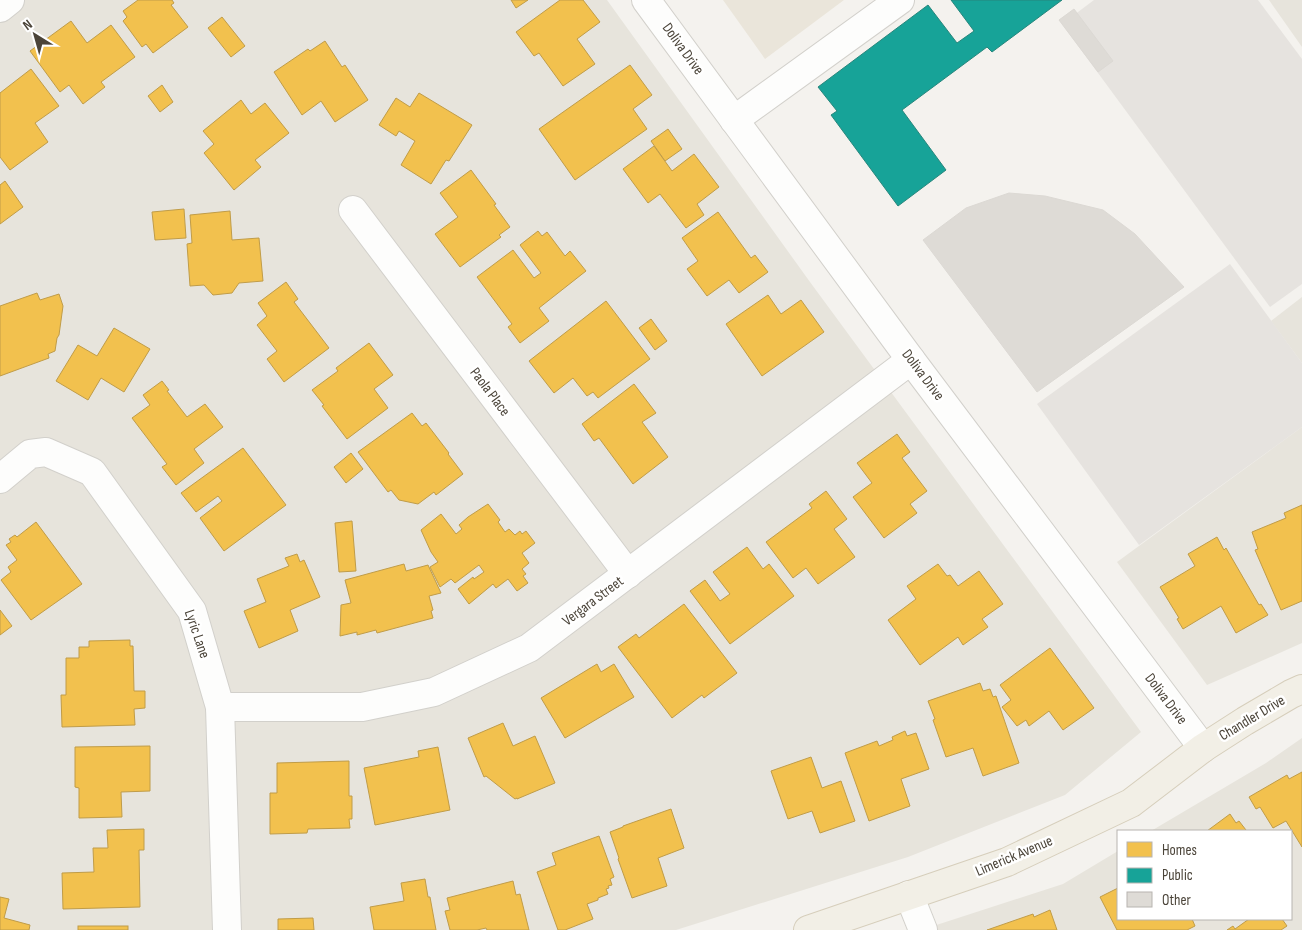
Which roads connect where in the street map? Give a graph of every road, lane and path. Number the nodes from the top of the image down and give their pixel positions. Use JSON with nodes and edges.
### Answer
{"nodes":[{"id":1,"x":10,"y":0,"type":"edge"},
{"id":2,"x":646,"y":0,"type":"edge"},
{"id":3,"x":900,"y":0,"type":"edge"},
{"id":4,"x":0,"y":8,"type":"edge"},
{"id":5,"x":734,"y":120,"type":"junction"},
{"id":6,"x":353,"y":210,"type":"dead end"},
{"id":7,"x":911,"y":360,"type":"junction"},
{"id":8,"x":0,"y":479,"type":"edge"},
{"id":9,"x":628,"y":574,"type":"junction"},
{"id":10,"x":1302,"y":689,"type":"edge"},
{"id":11,"x":220,"y":707,"type":"junction"},
{"id":12,"x":1203,"y":748,"type":"junction"},
{"id":13,"x":908,"y":895,"type":"junction"},
{"id":14,"x":226,"y":930,"type":"edge"},
{"id":15,"x":808,"y":930,"type":"edge"},
{"id":16,"x":922,"y":930,"type":"edge"}],
"edges":[{"from":1,"to":4,"type":"street"},
{"from":2,"to":5,"type":"street","name":"Doliva Drive"},
{"from":3,"to":5,"type":"street"},
{"from":5,"to":7,"type":"street","name":"Doliva Drive"},
{"from":6,"to":9,"type":"street","name":"Paola Place"},
{"from":7,"to":9,"type":"street","name":"Vergara Street"},
{"from":7,"to":12,"type":"street","name":"Doliva Drive"},
{"from":8,"to":11,"type":"street","name":"Lyric Lane"},
{"from":9,"to":11,"type":"street","name":"Vergara Street"},
{"from":10,"to":12,"type":"main road","name":"Chandler Drive"},
{"from":11,"to":14,"type":"street","name":"Lyric Lane"},
{"from":12,"to":13,"type":"main road","name":"Limerick Avenue"},
{"from":13,"to":15,"type":"main road","name":"Limerick Avenue"},
{"from":13,"to":16,"type":"street"}]}
